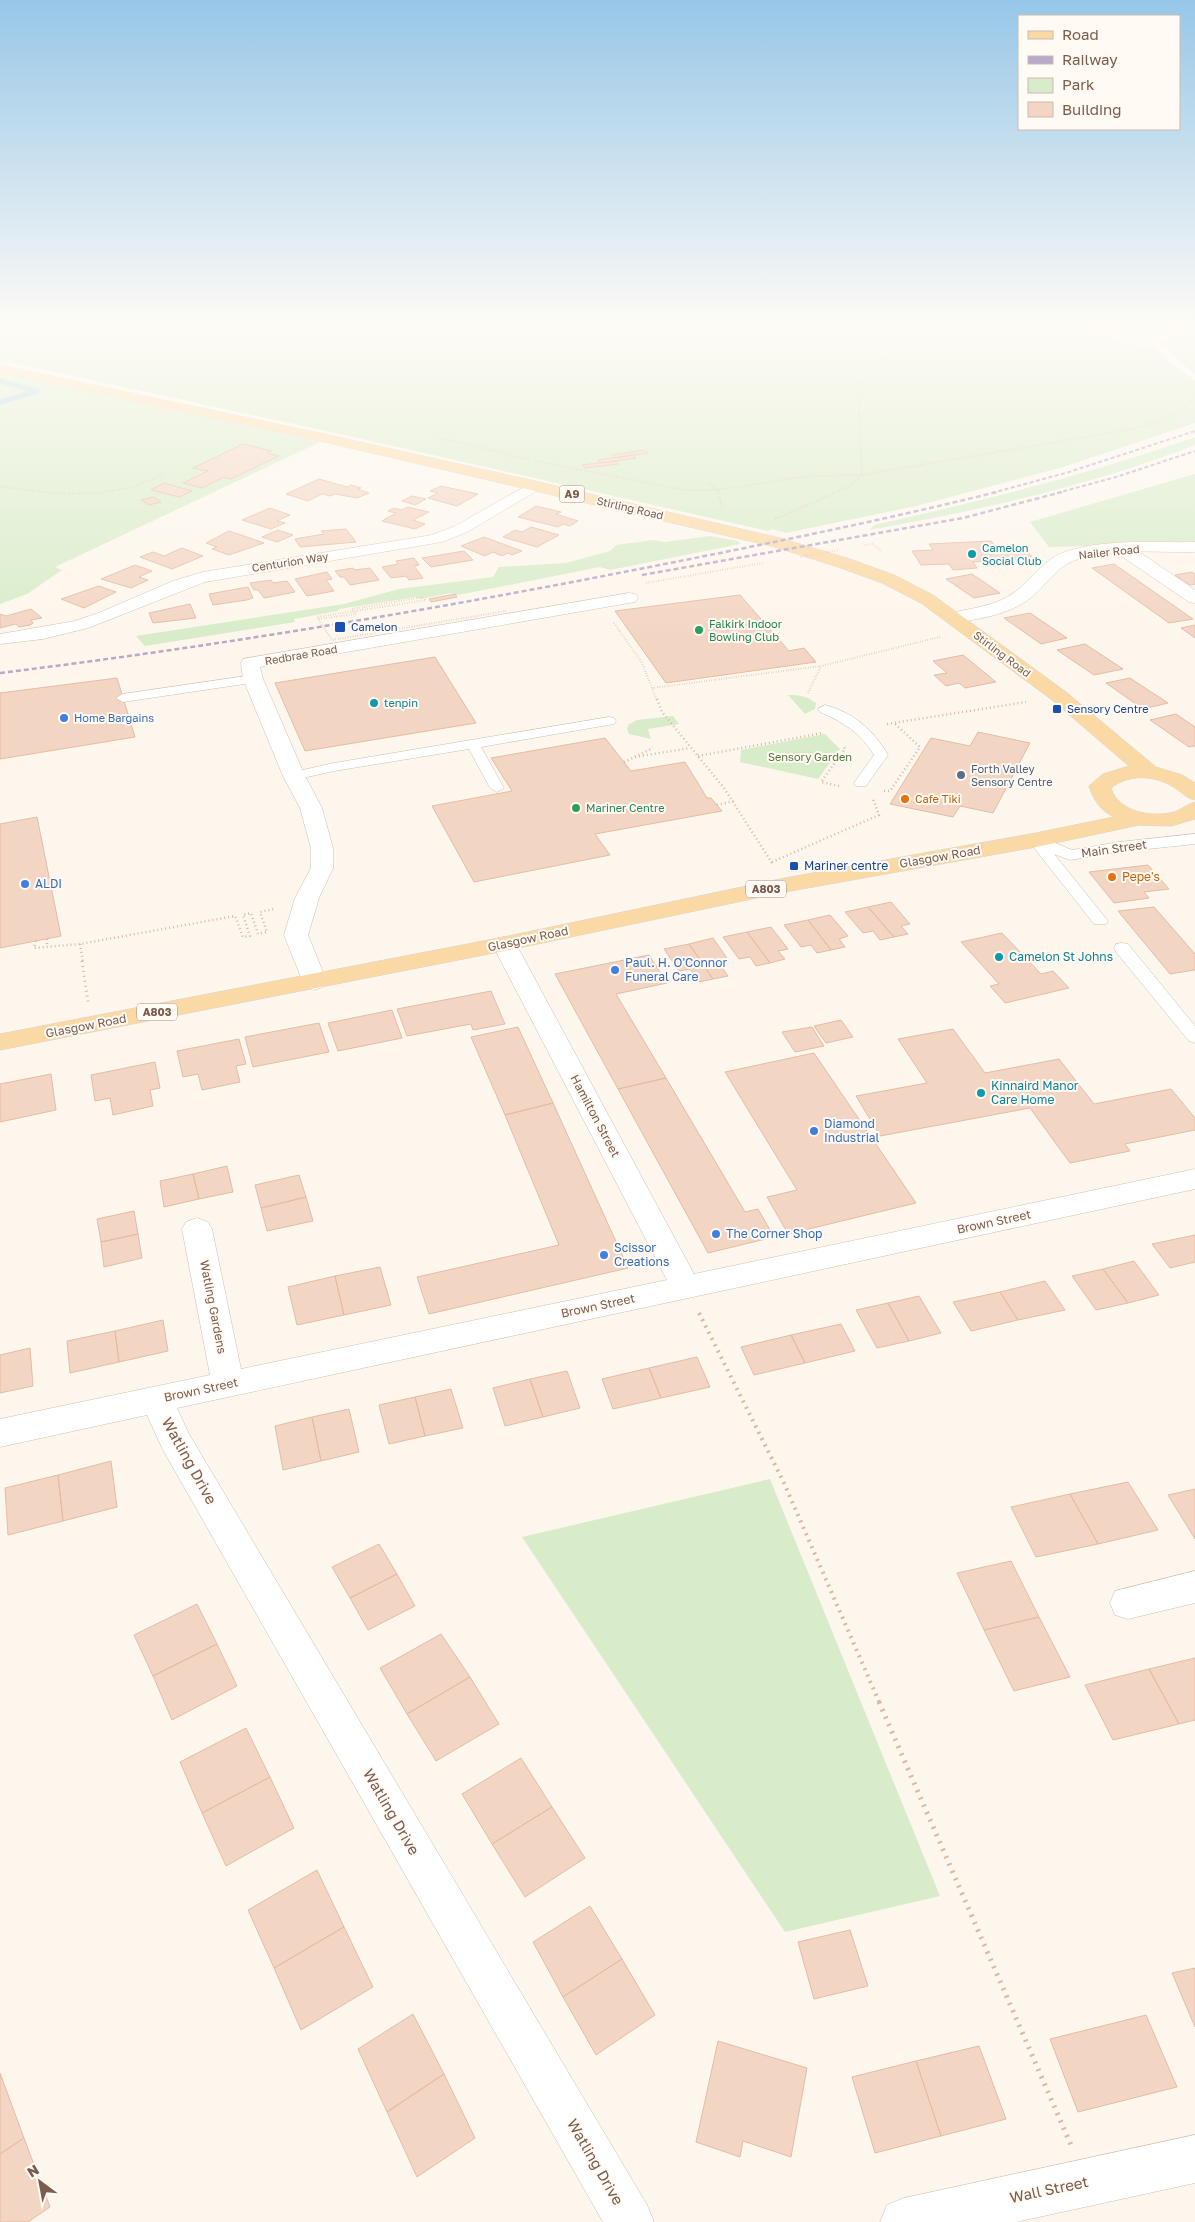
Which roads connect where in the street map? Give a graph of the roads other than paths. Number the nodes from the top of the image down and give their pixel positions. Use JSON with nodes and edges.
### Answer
{"nodes":[{"id":1,"x":290,"y":431,"type":"edge"},
{"id":2,"x":535,"y":486,"type":"junction"},
{"id":3,"x":1195,"y":547,"type":"edge"},
{"id":4,"x":1123,"y":550,"type":"junction"},
{"id":5,"x":636,"y":591,"type":"road end"},
{"id":6,"x":1195,"y":598,"type":"edge"},
{"id":7,"x":953,"y":618,"type":"junction"},
{"id":8,"x":3,"y":639,"type":"dead end"},
{"id":9,"x":253,"y":679,"type":"junction"},
{"id":10,"x":123,"y":698,"type":"dead end"},
{"id":11,"x":825,"y":709,"type":"dead end"},
{"id":12,"x":609,"y":721,"type":"dead end"},
{"id":13,"x":1096,"y":729,"type":"junction"},
{"id":14,"x":473,"y":744,"type":"junction"},
{"id":15,"x":1148,"y":772,"type":"junction"},
{"id":16,"x":294,"y":776,"type":"junction"},
{"id":17,"x":861,"y":783,"type":"road end"},
{"id":18,"x":1190,"y":786,"type":"edge"},
{"id":19,"x":1104,"y":787,"type":"junction"},
{"id":20,"x":497,"y":788,"type":"dead end"},
{"id":21,"x":1195,"y":809,"type":"edge"},
{"id":22,"x":1141,"y":818,"type":"junction"},
{"id":23,"x":1046,"y":838,"type":"junction"},
{"id":24,"x":1195,"y":839,"type":"edge"},
{"id":25,"x":1100,"y":921,"type":"dead end"},
{"id":26,"x":504,"y":944,"type":"junction"},
{"id":27,"x":1122,"y":948,"type":"dead end"},
{"id":28,"x":314,"y":982,"type":"junction"},
{"id":29,"x":1195,"y":1037,"type":"edge"},
{"id":30,"x":0,"y":1042,"type":"edge"},
{"id":31,"x":1195,"y":1179,"type":"edge"},
{"id":32,"x":197,"y":1229,"type":"dead end"},
{"id":33,"x":686,"y":1287,"type":"junction"},
{"id":34,"x":228,"y":1384,"type":"junction"},
{"id":35,"x":156,"y":1399,"type":"junction"},
{"id":36,"x":0,"y":1432,"type":"edge"},
{"id":37,"x":1195,"y":1587,"type":"edge"},
{"id":38,"x":1128,"y":1603,"type":"dead end"},
{"id":39,"x":1195,"y":2159,"type":"edge"},
{"id":40,"x":630,"y":2222,"type":"edge"},
{"id":41,"x":904,"y":2222,"type":"edge"}],
"edges":[{"from":1,"to":2,"type":"main road","name":"Stirling Road","number":"A9"},
{"from":2,"to":7,"type":"main road","name":"Stirling Road","number":"A9"},
{"from":2,"to":8,"type":"street","name":"Centurion Way"},
{"from":3,"to":4,"type":"street","name":"Nailer Road"},
{"from":4,"to":6,"type":"street"},
{"from":4,"to":7,"type":"street","name":"Nailer Road"},
{"from":5,"to":9,"type":"street","name":"Redbrae Road"},
{"from":7,"to":13,"type":"main road","name":"Stirling Road","number":"A9"},
{"from":9,"to":10,"type":"lane"},
{"from":9,"to":16,"type":"street","name":"Redbrae Road"},
{"from":11,"to":17,"type":"lane"},
{"from":12,"to":14,"type":"lane"},
{"from":13,"to":15,"type":"main road","name":"Stirling Road","number":"A9"},
{"from":13,"to":19,"type":"main road"},
{"from":14,"to":16,"type":"lane"},
{"from":14,"to":20,"type":"lane"},
{"from":15,"to":18,"type":"main road"},
{"from":15,"to":19,"type":"main road"},
{"from":16,"to":28,"type":"street","name":"Redbrae Road"},
{"from":19,"to":22,"type":"main road"},
{"from":19,"to":23,"type":"main road"},
{"from":21,"to":22,"type":"main road"},
{"from":22,"to":23,"type":"main road","name":"Glasgow Road","number":"A803"},
{"from":23,"to":24,"type":"lane","name":"Main Street"},
{"from":23,"to":25,"type":"lane"},
{"from":23,"to":26,"type":"main road","name":"Glasgow Road","number":"A803"},
{"from":26,"to":28,"type":"main road","name":"Glasgow Road","number":"A803"},
{"from":26,"to":33,"type":"street","name":"Hamilton Street"},
{"from":27,"to":29,"type":"lane"},
{"from":28,"to":30,"type":"main road","name":"Glasgow Road","number":"A803"},
{"from":31,"to":33,"type":"street","name":"Brown Street"},
{"from":32,"to":34,"type":"street","name":"Watling Gardens"},
{"from":33,"to":34,"type":"street","name":"Brown Street"},
{"from":34,"to":35,"type":"street","name":"Brown Street"},
{"from":35,"to":36,"type":"street","name":"Brown Street"},
{"from":35,"to":40,"type":"street","name":"Watling Drive"},
{"from":37,"to":38,"type":"street"},
{"from":39,"to":41,"type":"street","name":"Wall Street"}]}
